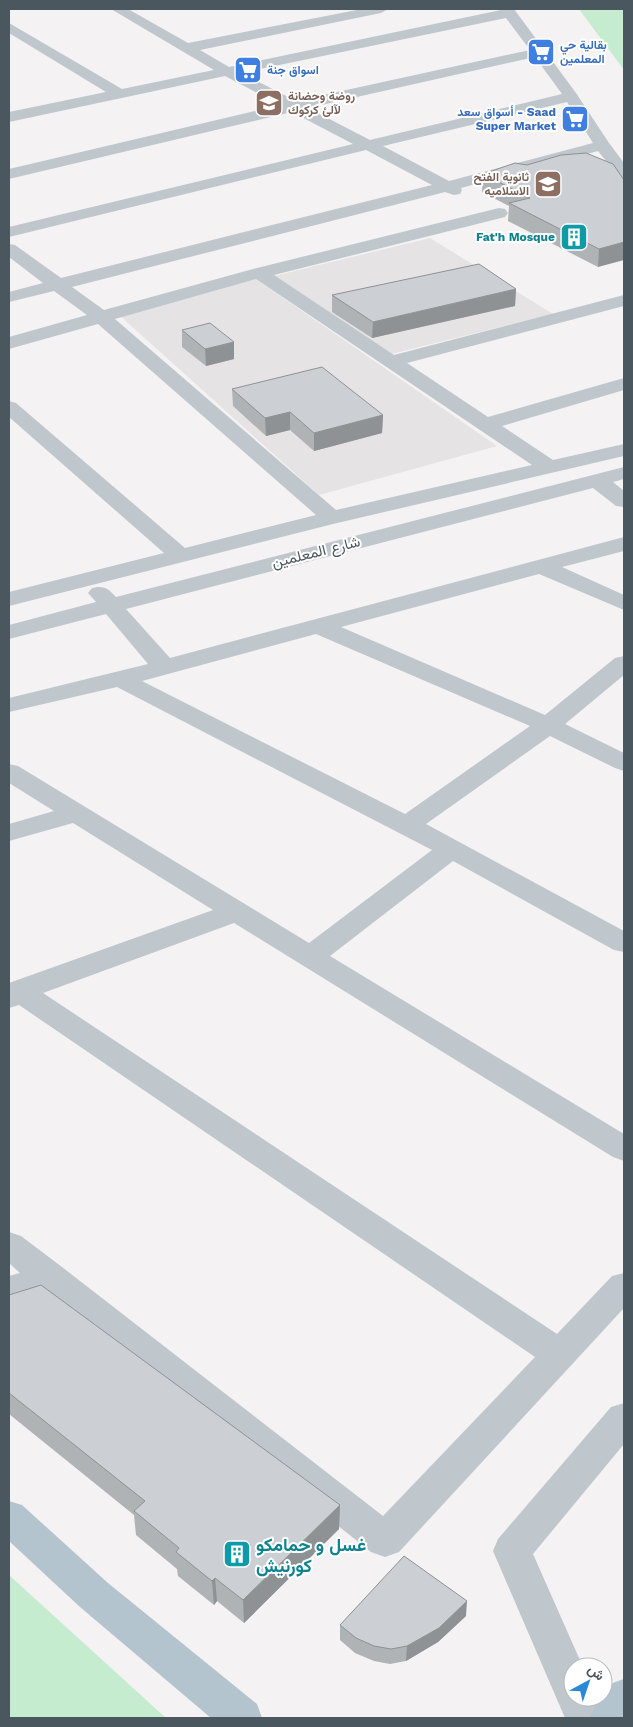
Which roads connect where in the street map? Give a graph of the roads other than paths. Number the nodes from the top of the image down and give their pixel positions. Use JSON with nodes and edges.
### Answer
{"nodes":[{"id":1,"x":118,"y":9,"type":"edge"},
{"id":2,"x":380,"y":9,"type":"edge"},
{"id":3,"x":508,"y":11,"type":"edge"},
{"id":4,"x":9,"y":27,"type":"edge"},
{"id":5,"x":193,"y":52,"type":"junction"},
{"id":6,"x":539,"y":52,"type":"junction"},
{"id":7,"x":228,"y":72,"type":"junction"},
{"id":8,"x":186,"y":80,"type":"junction"},
{"id":9,"x":119,"y":94,"type":"junction"},
{"id":10,"x":571,"y":96,"type":"junction"},
{"id":11,"x":296,"y":106,"type":"junction"},
{"id":12,"x":9,"y":117,"type":"edge"},
{"id":13,"x":366,"y":145,"type":"junction"},
{"id":14,"x":602,"y":145,"type":"junction"},
{"id":15,"x":624,"y":173,"type":"edge"},
{"id":16,"x":9,"y":174,"type":"edge"},
{"id":17,"x":448,"y":186,"type":"junction"},
{"id":18,"x":465,"y":195,"type":"dead end"},
{"id":19,"x":482,"y":204,"type":"dead end"},
{"id":20,"x":9,"y":232,"type":"edge"},
{"id":21,"x":9,"y":249,"type":"edge"},
{"id":22,"x":259,"y":274,"type":"junction"},
{"id":23,"x":58,"y":284,"type":"junction"},
{"id":24,"x":9,"y":297,"type":"edge"},
{"id":25,"x":624,"y":300,"type":"edge"},
{"id":26,"x":100,"y":316,"type":"junction"},
{"id":27,"x":9,"y":343,"type":"edge"},
{"id":28,"x":389,"y":362,"type":"junction"},
{"id":29,"x":624,"y":384,"type":"edge"},
{"id":30,"x":9,"y":407,"type":"edge"},
{"id":31,"x":487,"y":424,"type":"junction"},
{"id":32,"x":624,"y":450,"type":"edge"},
{"id":33,"x":549,"y":467,"type":"junction"},
{"id":34,"x":624,"y":473,"type":"edge"},
{"id":35,"x":596,"y":480,"type":"junction"},
{"id":36,"x":624,"y":501,"type":"edge"},
{"id":37,"x":332,"y":518,"type":"junction"},
{"id":38,"x":624,"y":544,"type":"edge"},
{"id":39,"x":180,"y":556,"type":"junction"},
{"id":40,"x":540,"y":566,"type":"junction"},
{"id":41,"x":88,"y":579,"type":"junction"},
{"id":42,"x":11,"y":596,"type":"edge"},
{"id":43,"x":624,"y":602,"type":"edge"},
{"id":44,"x":110,"y":606,"type":"junction"},
{"id":45,"x":316,"y":625,"type":"junction"},
{"id":46,"x":9,"y":632,"type":"edge"},
{"id":47,"x":624,"y":663,"type":"edge"},
{"id":48,"x":164,"y":667,"type":"junction"},
{"id":49,"x":120,"y":679,"type":"junction"},
{"id":50,"x":9,"y":705,"type":"edge"},
{"id":51,"x":548,"y":726,"type":"junction"},
{"id":52,"x":624,"y":763,"type":"edge"},
{"id":53,"x":9,"y":772,"type":"edge"},
{"id":54,"x":76,"y":813,"type":"junction"},
{"id":55,"x":406,"y":825,"type":"junction"},
{"id":56,"x":9,"y":833,"type":"edge"},
{"id":57,"x":452,"y":849,"type":"junction"},
{"id":58,"x":238,"y":911,"type":"junction"},
{"id":59,"x":624,"y":943,"type":"edge"},
{"id":60,"x":311,"y":956,"type":"junction"},
{"id":61,"x":12,"y":994,"type":"edge"},
{"id":62,"x":624,"y":1149,"type":"edge"},
{"id":63,"x":9,"y":1246,"type":"edge"},
{"id":64,"x":50,"y":1276,"type":"junction"},
{"id":65,"x":624,"y":1286,"type":"edge"},
{"id":66,"x":9,"y":1290,"type":"edge"},
{"id":67,"x":560,"y":1355,"type":"junction"},
{"id":68,"x":624,"y":1418,"type":"edge"},
{"id":69,"x":9,"y":1517,"type":"edge"},
{"id":70,"x":563,"y":1667,"type":"edge"},
{"id":71,"x":624,"y":1698,"type":"edge"},
{"id":72,"x":242,"y":1718,"type":"edge"},
{"id":73,"x":609,"y":1718,"type":"edge"}],
"edges":[{"from":1,"to":5,"type":"street"},
{"from":2,"to":5,"type":"street"},
{"from":3,"to":6,"type":"street"},
{"from":3,"to":7,"type":"street"},
{"from":4,"to":9,"type":"street"},
{"from":5,"to":7,"type":"street"},
{"from":5,"to":8,"type":"street"},
{"from":6,"to":10,"type":"street"},
{"from":6,"to":11,"type":"street"},
{"from":7,"to":8,"type":"street"},
{"from":7,"to":11,"type":"street"},
{"from":8,"to":9,"type":"street"},
{"from":9,"to":12,"type":"street"},
{"from":10,"to":13,"type":"street"},
{"from":10,"to":14,"type":"street"},
{"from":11,"to":13,"type":"street"},
{"from":11,"to":16,"type":"street"},
{"from":13,"to":17,"type":"street"},
{"from":13,"to":20,"type":"street"},
{"from":14,"to":15,"type":"street"},
{"from":14,"to":17,"type":"street"},
{"from":17,"to":18,"type":"street"},
{"from":17,"to":23,"type":"street"},
{"from":19,"to":22,"type":"street"},
{"from":21,"to":23,"type":"street"},
{"from":22,"to":26,"type":"street"},
{"from":22,"to":28,"type":"street"},
{"from":23,"to":24,"type":"street"},
{"from":23,"to":26,"type":"street"},
{"from":25,"to":28,"type":"street"},
{"from":26,"to":27,"type":"street"},
{"from":26,"to":37,"type":"street"},
{"from":28,"to":31,"type":"street"},
{"from":29,"to":31,"type":"street"},
{"from":30,"to":39,"type":"street"},
{"from":31,"to":33,"type":"street"},
{"from":32,"to":33,"type":"street","name":"شارع المعلمين"},
{"from":33,"to":37,"type":"street","name":"شارع المعلمين"},
{"from":34,"to":35,"type":"street","name":"شارع المعلمين"},
{"from":35,"to":36,"type":"street"},
{"from":35,"to":44,"type":"street","name":"شارع المعلمين"},
{"from":37,"to":39,"type":"street","name":"شارع المعلمين"},
{"from":38,"to":40,"type":"street"},
{"from":39,"to":41,"type":"street","name":"شارع المعلمين"},
{"from":40,"to":43,"type":"street"},
{"from":40,"to":45,"type":"street"},
{"from":41,"to":42,"type":"street","name":"شارع المعلمين"},
{"from":41,"to":44,"type":"street"},
{"from":44,"to":46,"type":"street","name":"شارع المعلمين"},
{"from":44,"to":48,"type":"street"},
{"from":45,"to":48,"type":"street"},
{"from":45,"to":51,"type":"street"},
{"from":47,"to":51,"type":"street"},
{"from":48,"to":49,"type":"street"},
{"from":49,"to":50,"type":"street"},
{"from":49,"to":55,"type":"street"},
{"from":51,"to":52,"type":"street"},
{"from":51,"to":55,"type":"street"},
{"from":53,"to":54,"type":"street"},
{"from":54,"to":56,"type":"street"},
{"from":54,"to":58,"type":"street"},
{"from":55,"to":57,"type":"street"},
{"from":57,"to":59,"type":"street"},
{"from":57,"to":60,"type":"street"},
{"from":58,"to":60,"type":"street"},
{"from":58,"to":61,"type":"street"},
{"from":60,"to":62,"type":"street"},
{"from":61,"to":67,"type":"street"},
{"from":63,"to":64,"type":"street"},
{"from":64,"to":66,"type":"street"},
{"from":64,"to":67,"type":"street"},
{"from":65,"to":67,"type":"street"},
{"from":68,"to":70,"type":"street"},
{"from":69,"to":72,"type":"main road"},
{"from":71,"to":73,"type":"main road"}]}
